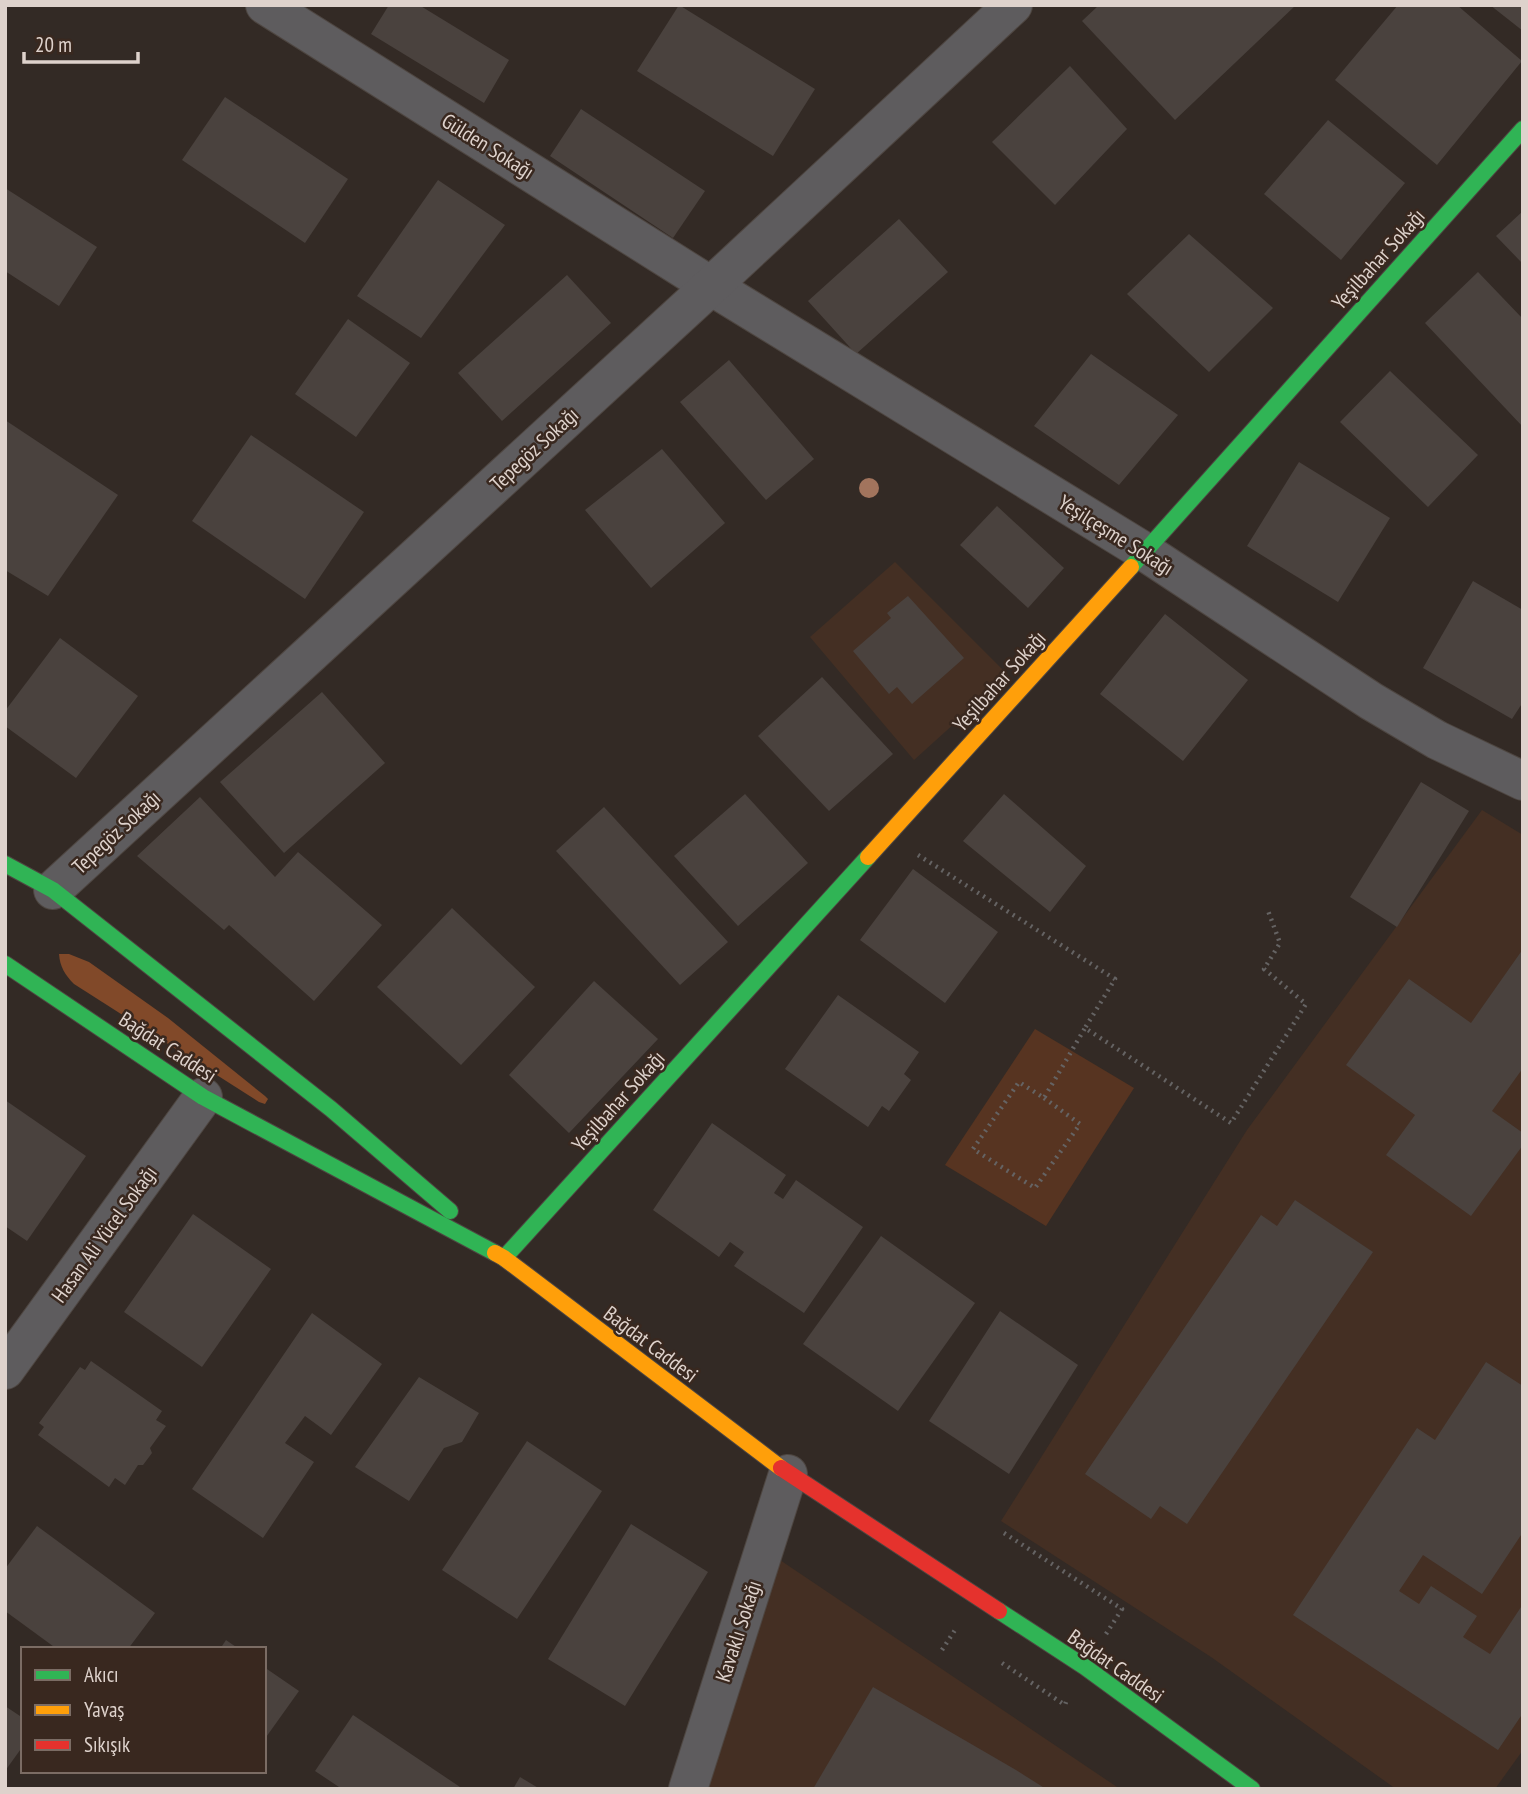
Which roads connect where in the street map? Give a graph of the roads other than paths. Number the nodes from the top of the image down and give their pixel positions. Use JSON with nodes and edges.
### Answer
{"nodes":[{"id":1,"x":265,"y":5,"type":"edge"},
{"id":2,"x":1013,"y":5,"type":"edge"},
{"id":3,"x":1523,"y":130,"type":"edge"},
{"id":4,"x":710,"y":286,"type":"junction"},
{"id":5,"x":1144,"y":552,"type":"junction"},
{"id":6,"x":1523,"y":781,"type":"edge"},
{"id":7,"x":5,"y":864,"type":"edge"},
{"id":8,"x":53,"y":890,"type":"junction"},
{"id":9,"x":5,"y":964,"type":"edge"},
{"id":10,"x":203,"y":1097,"type":"junction"},
{"id":11,"x":505,"y":1258,"type":"junction"},
{"id":12,"x":5,"y":1370,"type":"edge"},
{"id":13,"x":788,"y":1474,"type":"junction"},
{"id":14,"x":688,"y":1789,"type":"edge"},
{"id":15,"x":1252,"y":1789,"type":"edge"}],
"edges":[{"from":1,"to":4,"type":"street","name":"Gülden Sokağı"},
{"from":2,"to":4,"type":"street","name":"Tepegöz Sokağı"},
{"from":3,"to":5,"type":"main road","name":"Yeşilbahar Sokağı"},
{"from":4,"to":5,"type":"street","name":"Yeşilçeşme Sokağı"},
{"from":4,"to":8,"type":"street","name":"Tepegöz Sokağı"},
{"from":5,"to":6,"type":"street","name":"Yeşilçeşme Sokağı"},
{"from":5,"to":11,"type":"main road","name":"Yeşilbahar Sokağı"},
{"from":7,"to":8,"type":"main road"},
{"from":8,"to":11,"type":"main road"},
{"from":9,"to":10,"type":"main road","name":"Bağdat Caddesi"},
{"from":10,"to":11,"type":"main road","name":"Bağdat Caddesi"},
{"from":10,"to":12,"type":"street","name":"Hasan Ali Yücel Sokağı"},
{"from":11,"to":13,"type":"main road","name":"Bağdat Caddesi"},
{"from":13,"to":14,"type":"street","name":"Kavaklı Sokağı"},
{"from":13,"to":15,"type":"main road","name":"Bağdat Caddesi"}]}
